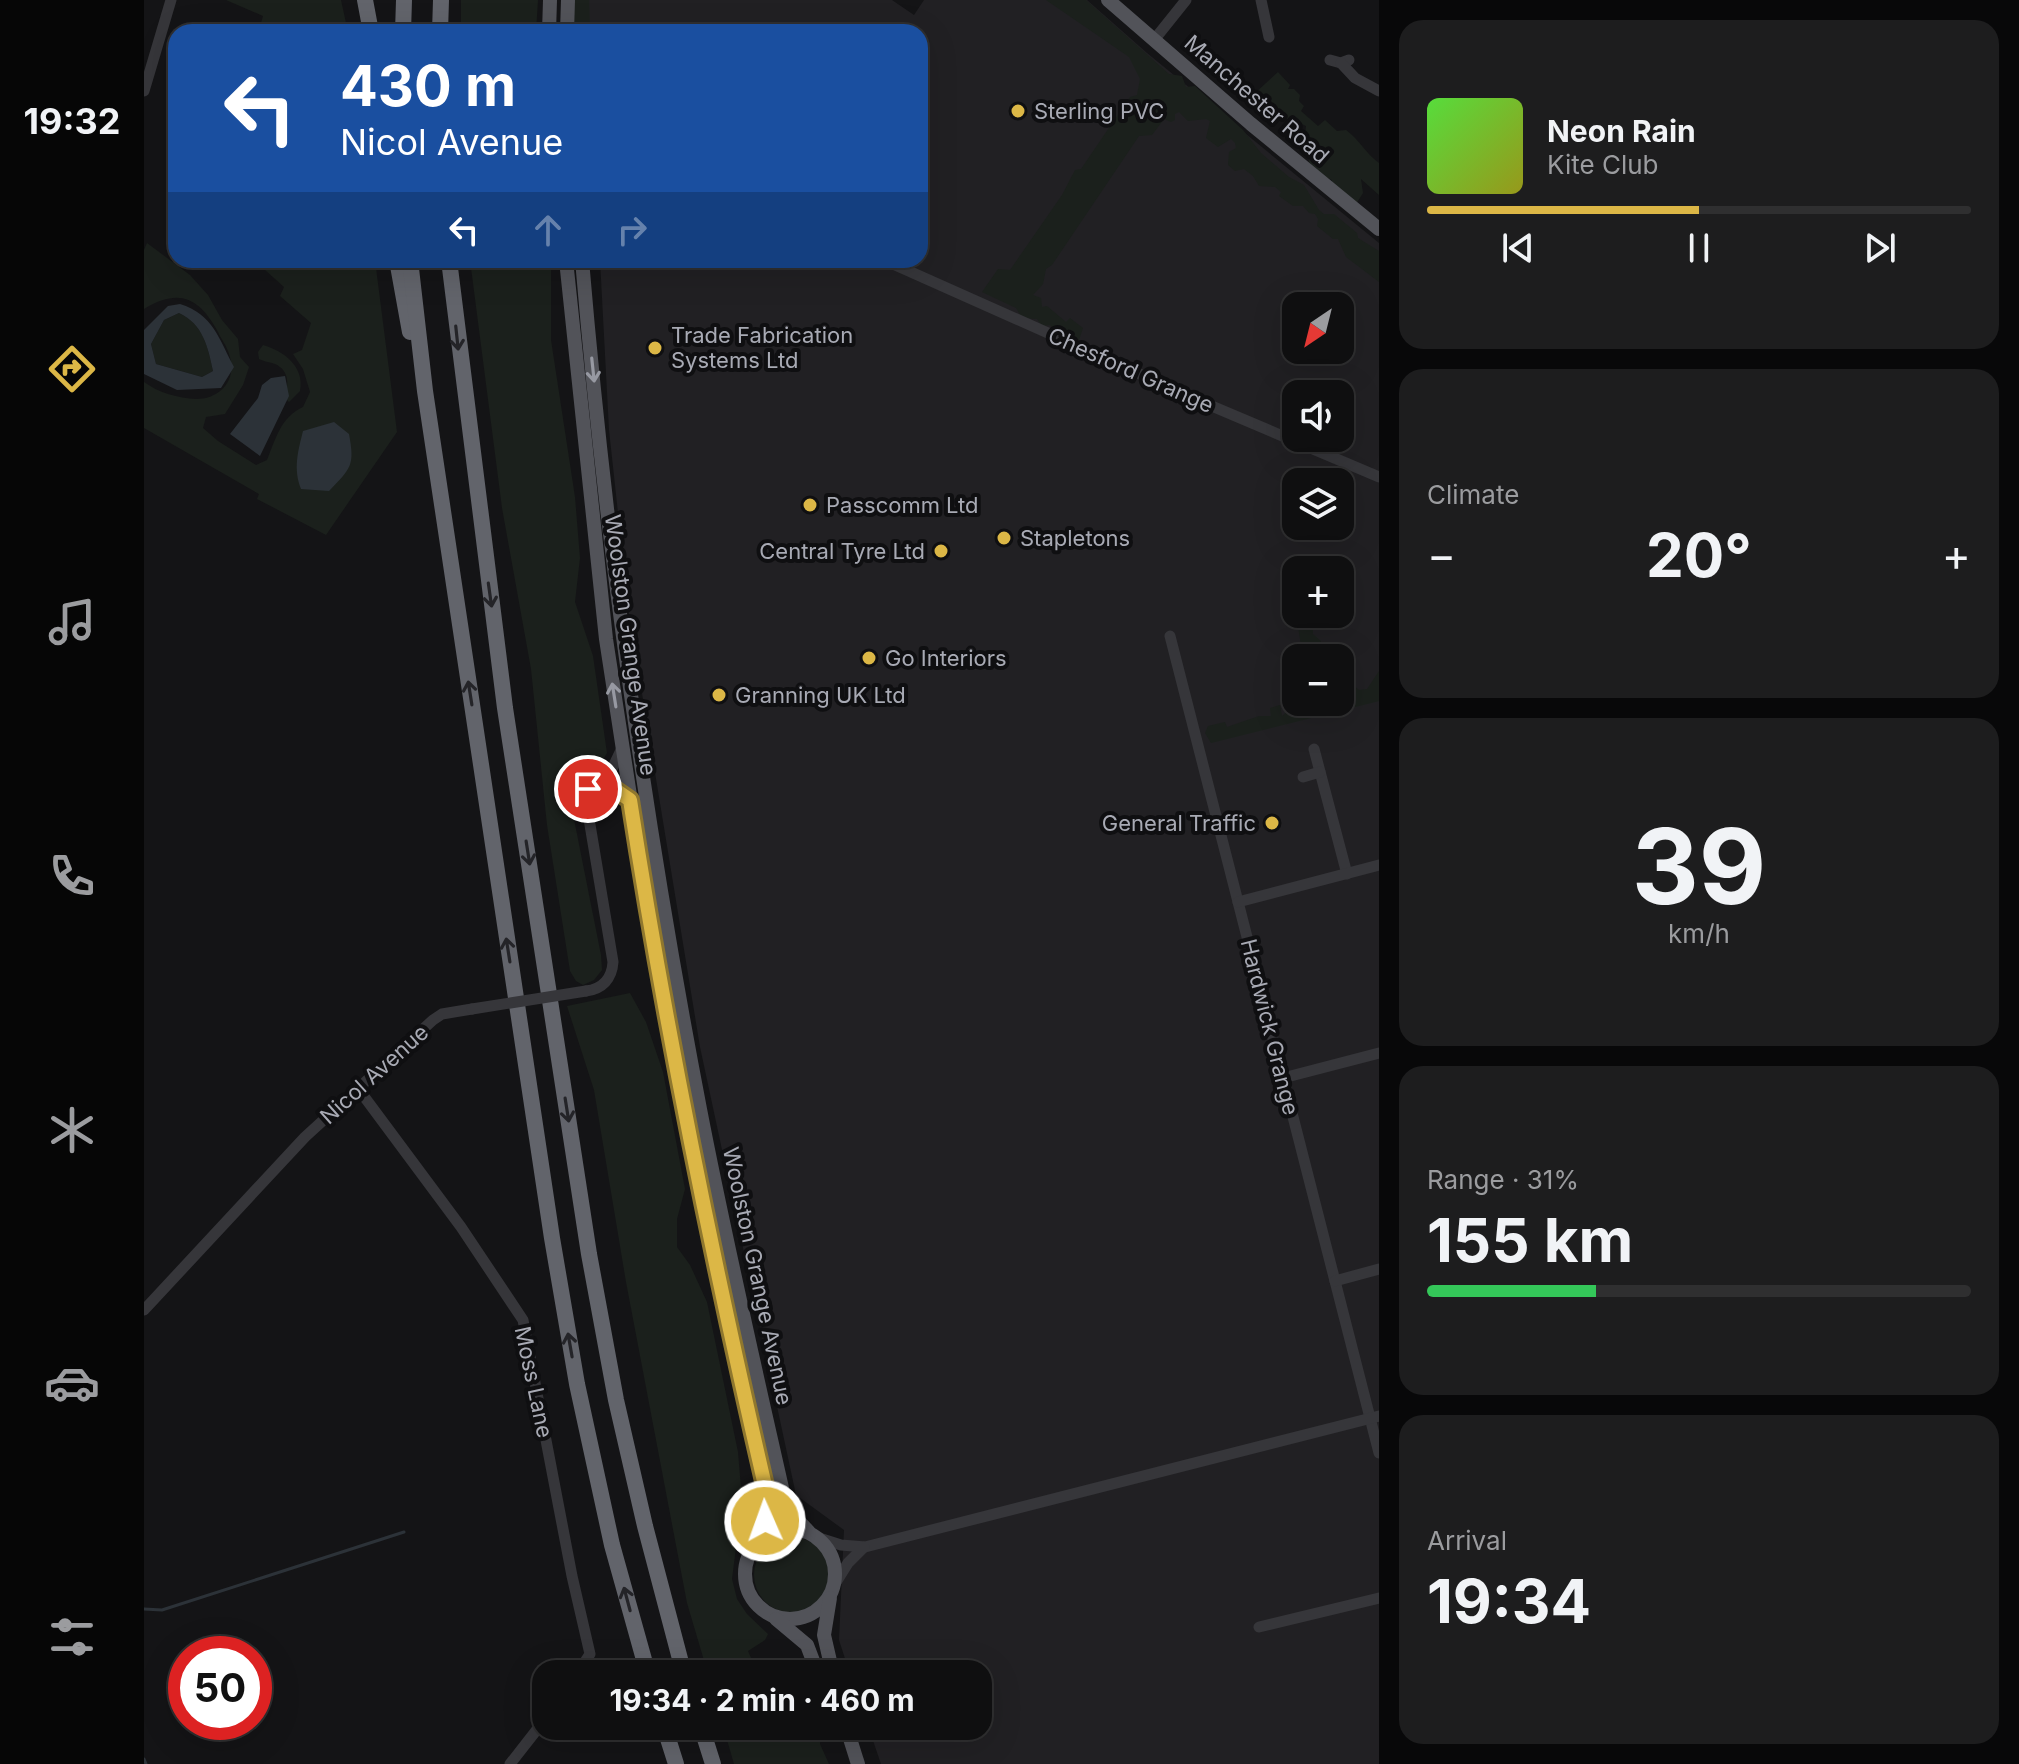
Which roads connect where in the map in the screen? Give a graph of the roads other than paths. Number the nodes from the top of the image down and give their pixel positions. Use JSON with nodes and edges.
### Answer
{"nodes":[{"id":1,"x":171,"y":0,"type":"edge"},
{"id":2,"x":365,"y":0,"type":"edge"},
{"id":3,"x":404,"y":0,"type":"edge"},
{"id":4,"x":441,"y":0,"type":"edge"},
{"id":5,"x":550,"y":0,"type":"edge"},
{"id":6,"x":568,"y":0,"type":"edge"},
{"id":7,"x":1108,"y":0,"type":"edge"},
{"id":8,"x":1186,"y":0,"type":"edge"},
{"id":9,"x":1261,"y":0,"type":"edge"},
{"id":10,"x":370,"y":24,"type":"edge"},
{"id":11,"x":403,"y":24,"type":"edge"},
{"id":12,"x":440,"y":24,"type":"edge"},
{"id":13,"x":549,"y":24,"type":"edge"},
{"id":14,"x":567,"y":24,"type":"edge"},
{"id":15,"x":1269,"y":37,"type":"dead end"},
{"id":16,"x":1154,"y":40,"type":"junction"},
{"id":17,"x":1340,"y":61,"type":"dead end"},
{"id":18,"x":144,"y":91,"type":"edge"},
{"id":19,"x":1379,"y":91,"type":"edge"},
{"id":20,"x":1379,"y":229,"type":"edge"},
{"id":21,"x":398,"y":268,"type":"edge"},
{"id":22,"x":411,"y":268,"type":"edge"},
{"id":23,"x":450,"y":268,"type":"edge"},
{"id":24,"x":567,"y":268,"type":"edge"},
{"id":25,"x":583,"y":268,"type":"edge"},
{"id":26,"x":902,"y":268,"type":"edge"},
{"id":27,"x":425,"y":391,"type":"junction"},
{"id":28,"x":1379,"y":477,"type":"edge"},
{"id":29,"x":1170,"y":636,"type":"dead end"},
{"id":30,"x":622,"y":748,"type":"junction"},
{"id":31,"x":1314,"y":749,"type":"dead end"},
{"id":32,"x":1320,"y":772,"type":"junction"},
{"id":33,"x":1303,"y":777,"type":"dead end"},
{"id":34,"x":601,"y":780,"type":"junction"},
{"id":35,"x":630,"y":800,"type":"junction"},
{"id":36,"x":1379,"y":865,"type":"edge"},
{"id":37,"x":1347,"y":874,"type":"junction"},
{"id":38,"x":1238,"y":902,"type":"junction"},
{"id":39,"x":1379,"y":1053,"type":"edge"},
{"id":40,"x":1283,"y":1078,"type":"junction"},
{"id":41,"x":357,"y":1087,"type":"junction"},
{"id":42,"x":1379,"y":1269,"type":"edge"},
{"id":43,"x":1335,"y":1281,"type":"junction"},
{"id":44,"x":144,"y":1310,"type":"edge"},
{"id":45,"x":1375,"y":1417,"type":"edge"},
{"id":46,"x":1379,"y":1453,"type":"edge"},
{"id":47,"x":812,"y":1534,"type":"junction"},
{"id":48,"x":865,"y":1547,"type":"junction"},
{"id":49,"x":752,"y":1548,"type":"junction"},
{"id":50,"x":833,"y":1589,"type":"junction"},
{"id":51,"x":1379,"y":1598,"type":"edge"},
{"id":52,"x":770,"y":1615,"type":"junction"},
{"id":53,"x":1259,"y":1627,"type":"dead end"},
{"id":54,"x":586,"y":1660,"type":"edge"},
{"id":55,"x":644,"y":1660,"type":"edge"},
{"id":56,"x":680,"y":1660,"type":"edge"},
{"id":57,"x":813,"y":1660,"type":"edge"},
{"id":58,"x":830,"y":1660,"type":"edge"},
{"id":59,"x":532,"y":1736,"type":"edge"},
{"id":60,"x":668,"y":1740,"type":"edge"},
{"id":61,"x":705,"y":1740,"type":"edge"},
{"id":62,"x":850,"y":1740,"type":"edge"},
{"id":63,"x":510,"y":1764,"type":"edge"},
{"id":64,"x":676,"y":1764,"type":"edge"},
{"id":65,"x":713,"y":1764,"type":"edge"},
{"id":66,"x":858,"y":1764,"type":"edge"}],
"edges":[{"from":1,"to":18,"type":"street"},
{"from":2,"to":10,"type":"highway"},
{"from":3,"to":11,"type":"highway"},
{"from":4,"to":12,"type":"highway"},
{"from":5,"to":13,"type":"main road"},
{"from":6,"to":14,"type":"main road"},
{"from":7,"to":16,"type":"main road","name":"Manchester Road"},
{"from":8,"to":16,"type":"street"},
{"from":9,"to":15,"type":"street"},
{"from":16,"to":20,"type":"main road","name":"Manchester Road"},
{"from":17,"to":19,"type":"street"},
{"from":21,"to":27,"type":"highway"},
{"from":22,"to":27,"type":"highway"},
{"from":23,"to":56,"type":"highway","one_way":true},
{"from":30,"to":24,"type":"main road","name":"Woolston Grange Avenue","one_way":true},
{"from":25,"to":47,"type":"main road","name":"Woolston Grange Avenue","one_way":true},
{"from":26,"to":28,"type":"street","name":"Chesford Grange"},
{"from":55,"to":27,"type":"highway","one_way":true},
{"from":29,"to":38,"type":"street","name":"Hardwick Grange"},
{"from":30,"to":34,"type":"street","name":"Nicol Avenue"},
{"from":30,"to":35,"type":"main road","name":"Woolston Grange Avenue"},
{"from":31,"to":32,"type":"street"},
{"from":32,"to":33,"type":"street"},
{"from":32,"to":37,"type":"street"},
{"from":34,"to":35,"type":"street"},
{"from":34,"to":41,"type":"street","name":"Nicol Avenue","bridge":true},
{"from":35,"to":49,"type":"main road","name":"Woolston Grange Avenue"},
{"from":36,"to":37,"type":"street"},
{"from":37,"to":38,"type":"street"},
{"from":38,"to":40,"type":"street","name":"Hardwick Grange"},
{"from":39,"to":40,"type":"street"},
{"from":40,"to":43,"type":"street","name":"Hardwick Grange"},
{"from":41,"to":44,"type":"street","name":"Nicol Avenue"},
{"from":41,"to":54,"type":"street","name":"Moss Lane"},
{"from":42,"to":43,"type":"street"},
{"from":43,"to":45,"type":"street","name":"Hardwick Grange"},
{"from":45,"to":46,"type":"street","name":"Hardwick Grange"},
{"from":45,"to":48,"type":"street"},
{"from":47,"to":48,"type":"street"},
{"from":47,"to":49,"type":"main road"},
{"from":47,"to":50,"type":"main road"},
{"from":48,"to":50,"type":"street"},
{"from":49,"to":52,"type":"main road"},
{"from":50,"to":52,"type":"main road"},
{"from":50,"to":58,"type":"main road"},
{"from":51,"to":53,"type":"street"},
{"from":52,"to":57,"type":"main road"},
{"from":59,"to":63,"type":"street"},
{"from":60,"to":64,"type":"highway"},
{"from":61,"to":65,"type":"highway"},
{"from":62,"to":66,"type":"main road"}]}
